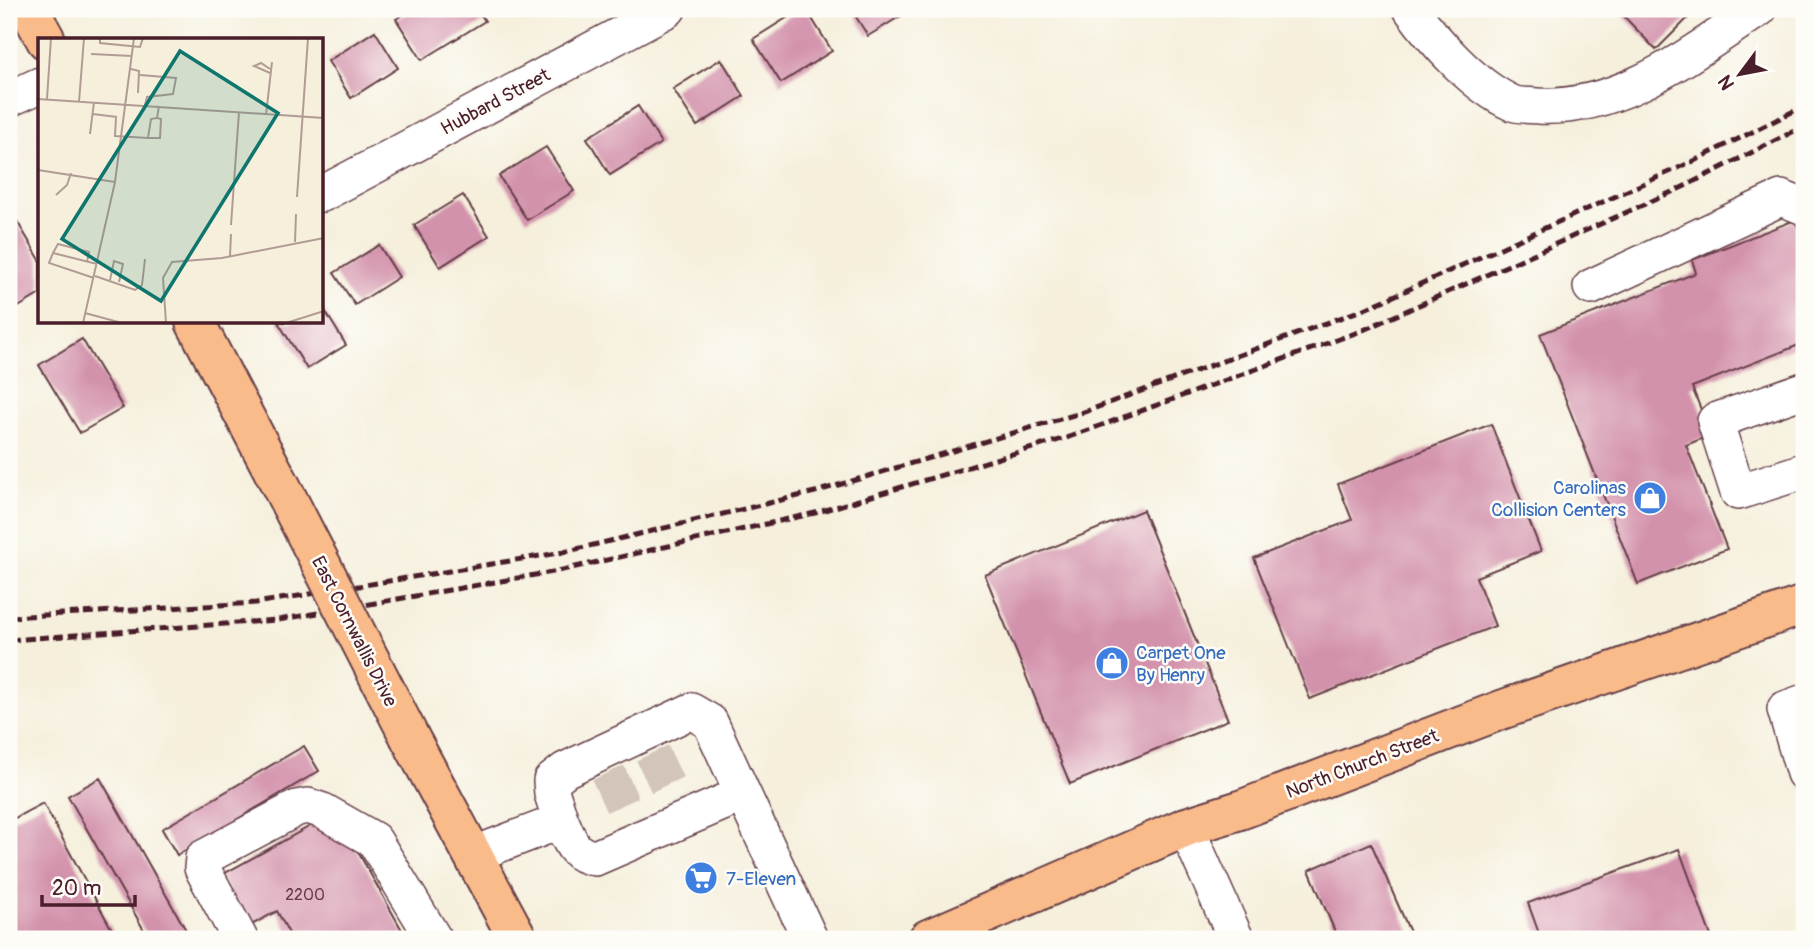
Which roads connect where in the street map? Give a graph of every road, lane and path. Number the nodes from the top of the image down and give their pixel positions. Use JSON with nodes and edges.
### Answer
{"nodes":[{"id":1,"x":29,"y":9,"type":"edge"},
{"id":2,"x":668,"y":9,"type":"edge"},
{"id":3,"x":1411,"y":9,"type":"edge"},
{"id":4,"x":1759,"y":9,"type":"edge"},
{"id":5,"x":45,"y":38,"type":"edge"},
{"id":6,"x":38,"y":86,"type":"edge"},
{"id":7,"x":9,"y":99,"type":"edge"},
{"id":8,"x":324,"y":193,"type":"edge"},
{"id":9,"x":1804,"y":207,"type":"edge"},
{"id":10,"x":1591,"y":287,"type":"dead end"},
{"id":11,"x":196,"y":324,"type":"edge"},
{"id":12,"x":1804,"y":390,"type":"edge"},
{"id":13,"x":1804,"y":471,"type":"edge"},
{"id":14,"x":1804,"y":605,"type":"edge"},
{"id":15,"x":1804,"y":702,"type":"edge"},
{"id":16,"x":1804,"y":773,"type":"edge"},
{"id":17,"x":743,"y":794,"type":"junction"},
{"id":18,"x":561,"y":821,"type":"junction"},
{"id":19,"x":1186,"y":827,"type":"junction"},
{"id":20,"x":472,"y":855,"type":"junction"},
{"id":21,"x":240,"y":939,"type":"edge"},
{"id":22,"x":434,"y":939,"type":"edge"},
{"id":23,"x":518,"y":939,"type":"edge"},
{"id":24,"x":810,"y":939,"type":"edge"},
{"id":25,"x":928,"y":939,"type":"edge"},
{"id":26,"x":1236,"y":939,"type":"edge"}],
"edges":[{"from":1,"to":5,"type":"main road"},
{"from":2,"to":8,"type":"street","name":"Hubbard Street"},
{"from":3,"to":4,"type":"street"},
{"from":6,"to":7,"type":"street"},
{"from":9,"to":10,"type":"street"},
{"from":11,"to":20,"type":"main road","name":"East Cornwallis Drive","bridge":true},
{"from":12,"to":13,"type":"street"},
{"from":14,"to":19,"type":"main road","name":"North Church Street"},
{"from":15,"to":16,"type":"street"},
{"from":17,"to":18,"type":"street"},
{"from":17,"to":18,"type":"street"},
{"from":17,"to":24,"type":"street"},
{"from":18,"to":20,"type":"street"},
{"from":19,"to":25,"type":"main road","name":"North Church Street"},
{"from":19,"to":26,"type":"street"},
{"from":20,"to":23,"type":"main road","name":"East Cornwallis Drive"},
{"from":21,"to":22,"type":"street"}]}
